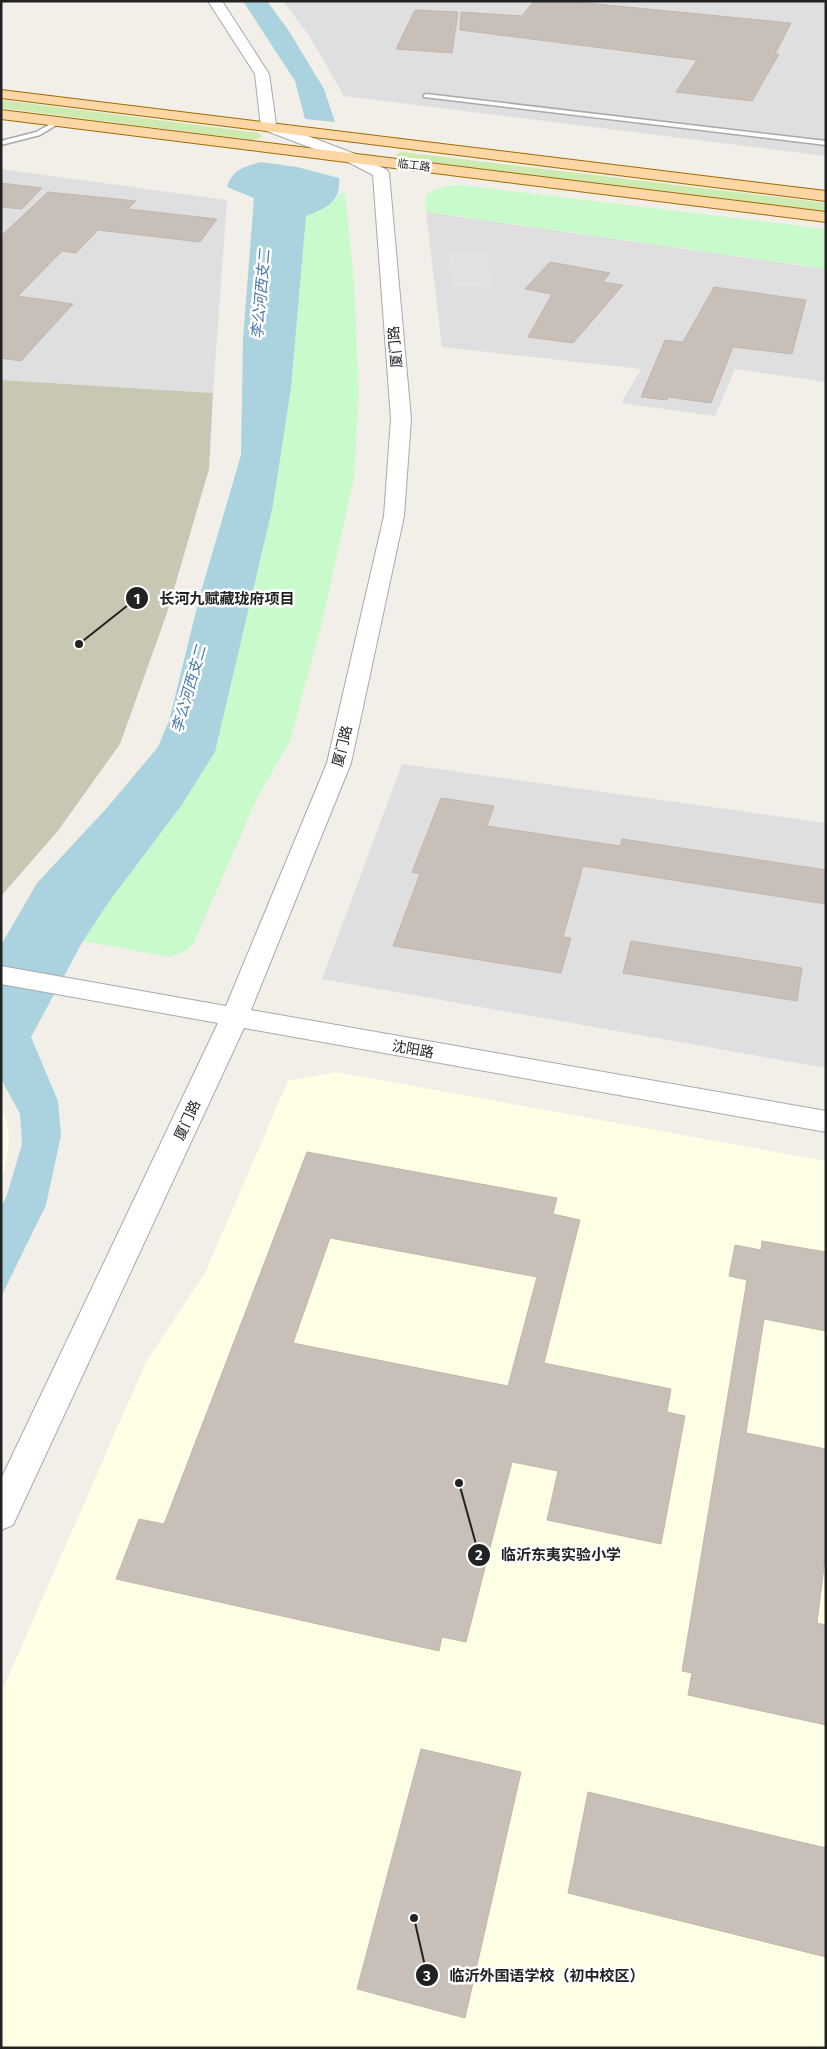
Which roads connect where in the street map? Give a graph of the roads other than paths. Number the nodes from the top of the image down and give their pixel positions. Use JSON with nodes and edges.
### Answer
{"nodes":[{"id":1,"x":215,"y":1,"type":"edge"},
{"id":2,"x":1,"y":94,"type":"edge"},
{"id":3,"x":426,"y":96,"type":"dead end"},
{"id":4,"x":1,"y":114,"type":"edge"},
{"id":5,"x":60,"y":121,"type":"junction"},
{"id":6,"x":269,"y":127,"type":"junction"},
{"id":7,"x":1,"y":143,"type":"edge"},
{"id":8,"x":826,"y":143,"type":"edge"},
{"id":9,"x":352,"y":158,"type":"junction"},
{"id":10,"x":826,"y":196,"type":"edge"},
{"id":11,"x":826,"y":217,"type":"edge"},
{"id":12,"x":1,"y":975,"type":"edge"},
{"id":13,"x":235,"y":1017,"type":"junction"},
{"id":14,"x":826,"y":1122,"type":"edge"},
{"id":15,"x":1,"y":1515,"type":"edge"}],
"edges":[{"from":1,"to":6,"type":"street"},
{"from":2,"to":6,"type":"main road","name":"临工路"},
{"from":3,"to":8,"type":"lane"},
{"from":4,"to":5,"type":"main road","name":"临工路"},
{"from":5,"to":7,"type":"lane"},
{"from":5,"to":9,"type":"main road","name":"临工路"},
{"from":6,"to":9,"type":"street","name":"厦门路"},
{"from":6,"to":10,"type":"main road","name":"临工路"},
{"from":9,"to":11,"type":"main road","name":"临工路"},
{"from":9,"to":13,"type":"street","name":"厦门路"},
{"from":12,"to":13,"type":"street","name":"沈阳路"},
{"from":13,"to":14,"type":"street","name":"沈阳路"},
{"from":13,"to":15,"type":"street","name":"厦门路"}]}
